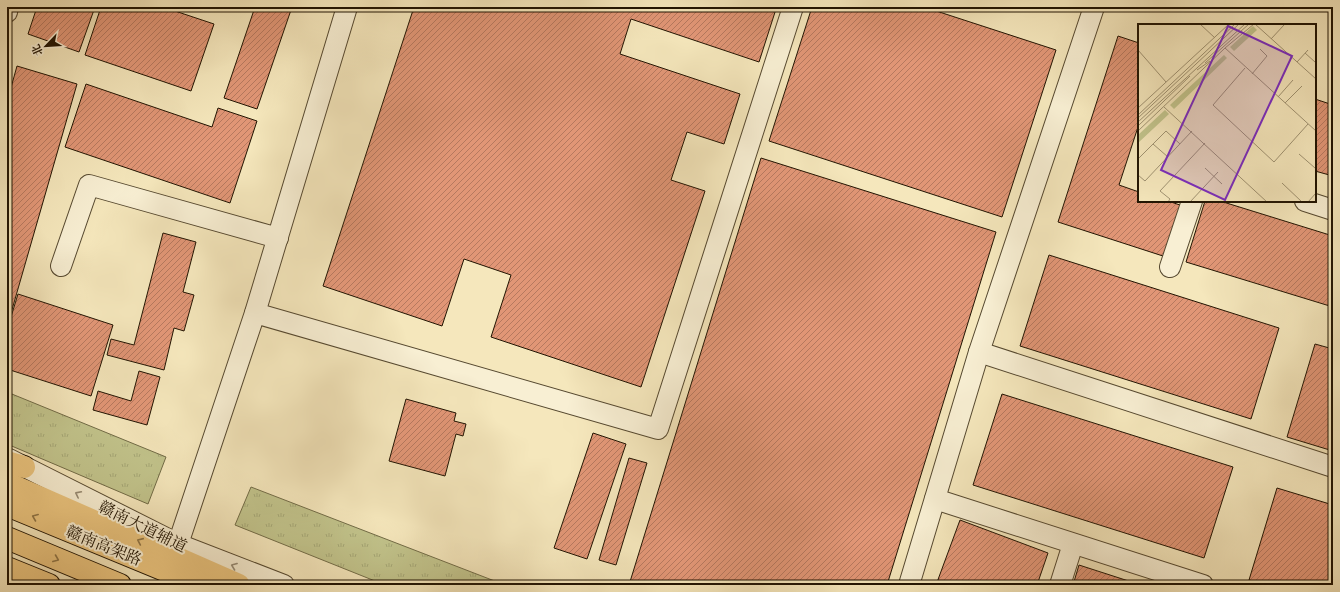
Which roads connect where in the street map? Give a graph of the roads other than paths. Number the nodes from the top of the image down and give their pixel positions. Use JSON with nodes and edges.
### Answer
{"nodes":[{"id":1,"x":8,"y":7,"type":"edge"},
{"id":2,"x":347,"y":7,"type":"edge"},
{"id":3,"x":793,"y":7,"type":"edge"},
{"id":4,"x":1094,"y":7,"type":"edge"},
{"id":5,"x":7,"y":12,"type":"edge"},
{"id":6,"x":1192,"y":202,"type":"edge"},
{"id":7,"x":1308,"y":202,"type":"edge"},
{"id":8,"x":1333,"y":210,"type":"edge"},
{"id":9,"x":278,"y":238,"type":"junction"},
{"id":10,"x":61,"y":266,"type":"dead end"},
{"id":11,"x":1170,"y":268,"type":"dead end"},
{"id":12,"x":256,"y":313,"type":"junction"},
{"id":13,"x":979,"y":352,"type":"junction"},
{"id":14,"x":13,"y":462,"type":"edge"},
{"id":15,"x":1333,"y":467,"type":"edge"},
{"id":16,"x":7,"y":483,"type":"edge"},
{"id":17,"x":935,"y":499,"type":"junction"},
{"id":18,"x":7,"y":505,"type":"edge"},
{"id":19,"x":7,"y":538,"type":"edge"},
{"id":20,"x":178,"y":544,"type":"junction"},
{"id":21,"x":1073,"y":544,"type":"junction"},
{"id":22,"x":7,"y":568,"type":"edge"},
{"id":23,"x":50,"y":585,"type":"edge"},
{"id":24,"x":120,"y":585,"type":"edge"},
{"id":25,"x":201,"y":585,"type":"edge"},
{"id":26,"x":239,"y":585,"type":"edge"},
{"id":27,"x":284,"y":585,"type":"edge"},
{"id":28,"x":909,"y":585,"type":"edge"},
{"id":29,"x":1060,"y":585,"type":"edge"},
{"id":30,"x":1203,"y":585,"type":"edge"}],
"edges":[{"from":1,"to":5,"type":"street"},
{"from":2,"to":9,"type":"street"},
{"from":3,"to":12,"type":"street"},
{"from":4,"to":13,"type":"street"},
{"from":6,"to":11,"type":"street"},
{"from":7,"to":8,"type":"street"},
{"from":9,"to":10,"type":"street"},
{"from":9,"to":12,"type":"street"},
{"from":12,"to":20,"type":"street"},
{"from":13,"to":15,"type":"street"},
{"from":13,"to":17,"type":"street"},
{"from":20,"to":14,"type":"street","name":"赣南大道辅道","one_way":true},
{"from":26,"to":16,"type":"main road","one_way":true},
{"from":17,"to":21,"type":"street"},
{"from":17,"to":28,"type":"street"},
{"from":25,"to":18,"type":"main road","name":"赣南高架路","one_way":true},
{"from":19,"to":24,"type":"main road","name":"赣南高架路","one_way":true},
{"from":27,"to":20,"type":"street","name":"赣南大道辅道","one_way":true},
{"from":21,"to":29,"type":"street"},
{"from":21,"to":30,"type":"street"},
{"from":22,"to":23,"type":"main road"}]}
